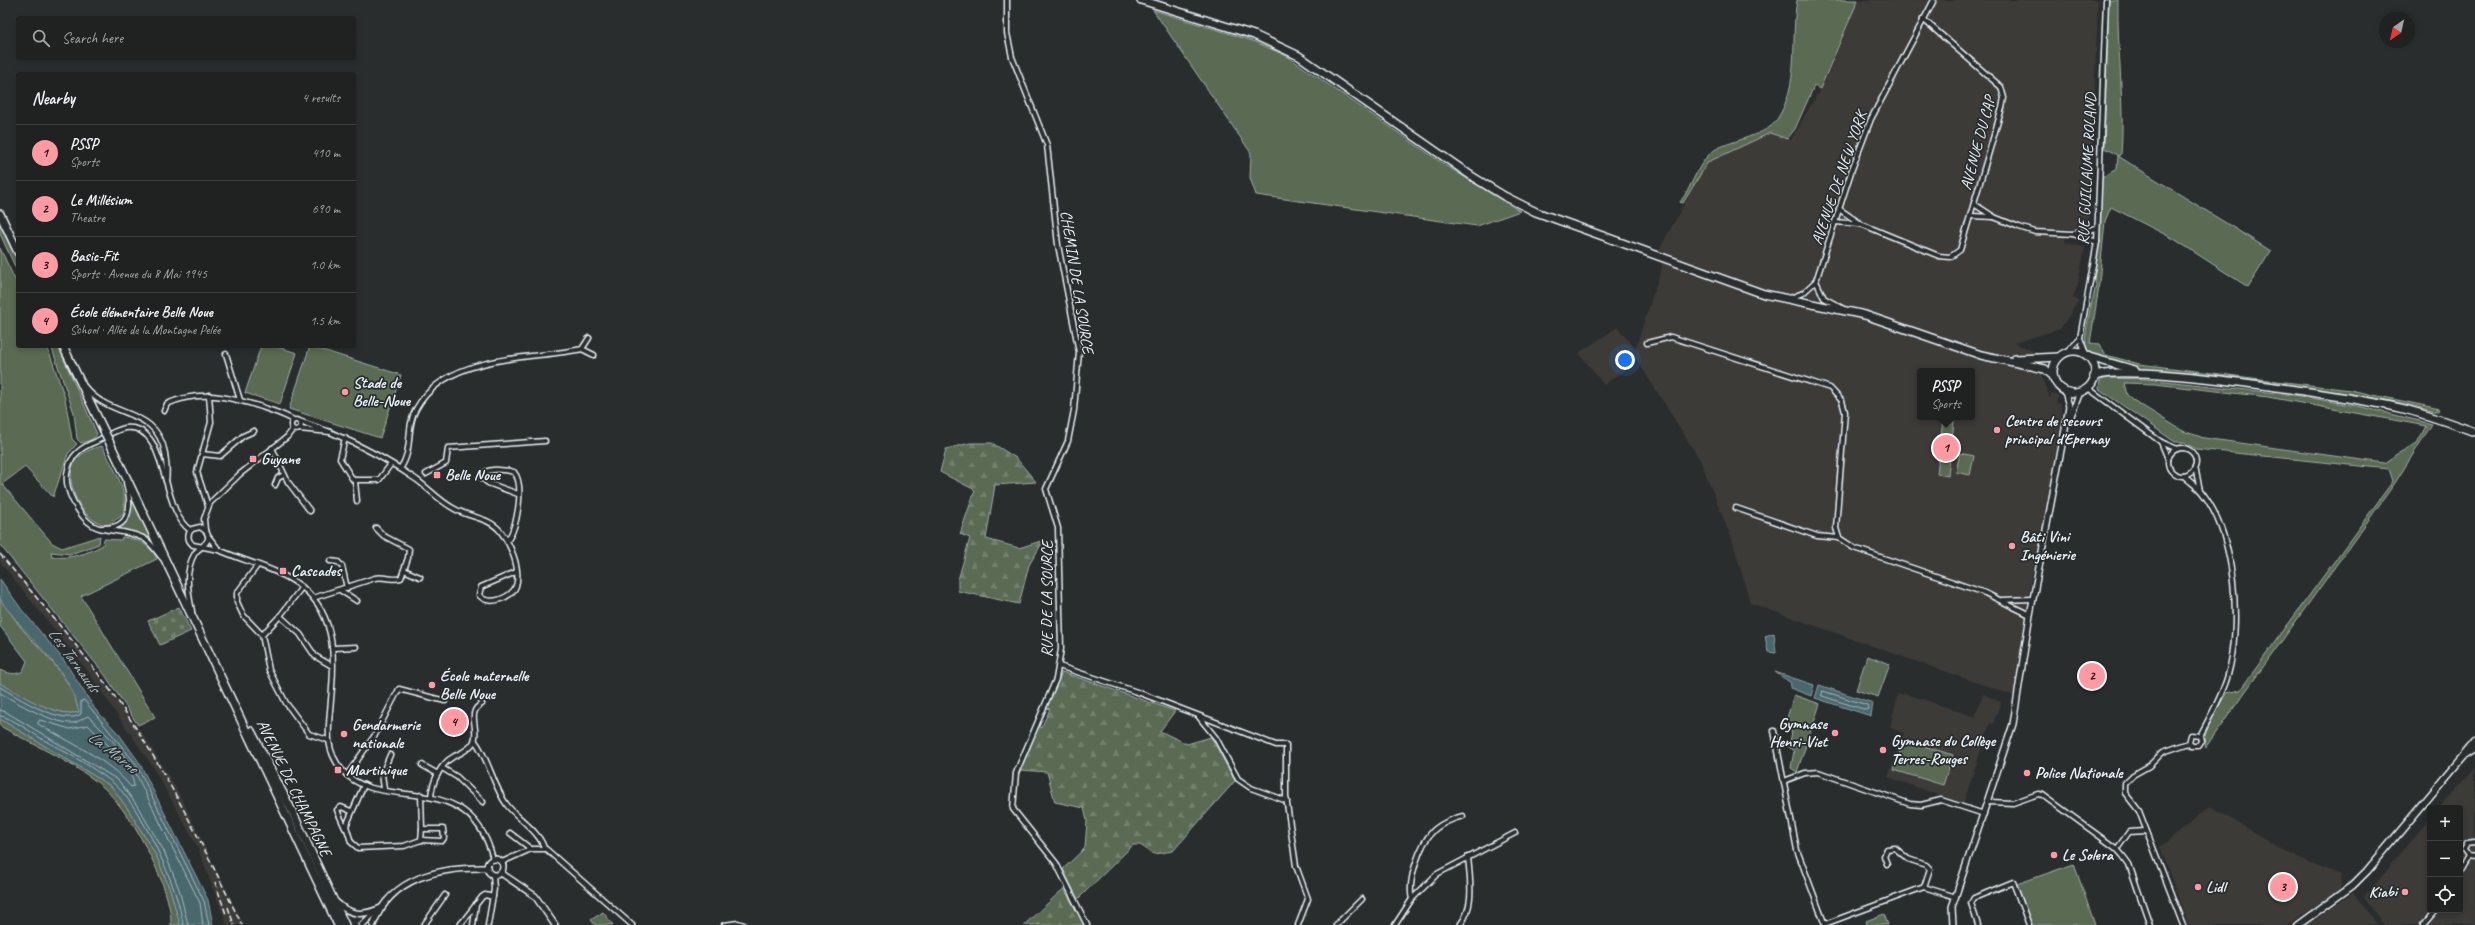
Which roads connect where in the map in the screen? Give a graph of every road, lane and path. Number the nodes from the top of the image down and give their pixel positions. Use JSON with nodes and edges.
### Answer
{"nodes":[{"id":1,"x":1007,"y":0,"type":"edge"},
{"id":2,"x":1141,"y":0,"type":"edge"},
{"id":3,"x":1156,"y":0,"type":"edge"},
{"id":4,"x":1934,"y":0,"type":"edge"},
{"id":5,"x":2106,"y":0,"type":"edge"},
{"id":6,"x":1190,"y":16,"type":"junction"},
{"id":7,"x":1924,"y":19,"type":"junction"},
{"id":8,"x":1974,"y":204,"type":"junction"},
{"id":9,"x":1839,"y":209,"type":"junction"},
{"id":10,"x":0,"y":214,"type":"edge"},
{"id":11,"x":1971,"y":216,"type":"junction"},
{"id":12,"x":1994,"y":217,"type":"junction"},
{"id":13,"x":1835,"y":222,"type":"junction"},
{"id":14,"x":1861,"y":224,"type":"junction"},
{"id":15,"x":2097,"y":228,"type":"junction"},
{"id":16,"x":2073,"y":234,"type":"junction"},
{"id":17,"x":2097,"y":242,"type":"junction"},
{"id":18,"x":16,"y":248,"type":"edge"},
{"id":19,"x":1816,"y":281,"type":"junction"},
{"id":20,"x":1784,"y":299,"type":"junction"},
{"id":21,"x":1848,"y":311,"type":"junction"},
{"id":22,"x":589,"y":338,"type":"dead end"},
{"id":23,"x":2080,"y":338,"type":"junction"},
{"id":24,"x":1647,"y":343,"type":"dead end"},
{"id":25,"x":64,"y":348,"type":"edge"},
{"id":26,"x":582,"y":349,"type":"junction"},
{"id":27,"x":2067,"y":351,"type":"junction"},
{"id":28,"x":226,"y":354,"type":"dead end"},
{"id":29,"x":594,"y":355,"type":"dead end"},
{"id":30,"x":2087,"y":355,"type":"junction"},
{"id":31,"x":2059,"y":357,"type":"junction"},
{"id":32,"x":2006,"y":360,"type":"junction"},
{"id":33,"x":2149,"y":373,"type":"junction"},
{"id":34,"x":2052,"y":375,"type":"junction"},
{"id":35,"x":2094,"y":377,"type":"junction"},
{"id":36,"x":79,"y":379,"type":"junction"},
{"id":37,"x":2088,"y":388,"type":"junction"},
{"id":38,"x":2065,"y":392,"type":"junction"},
{"id":39,"x":2080,"y":392,"type":"junction"},
{"id":40,"x":209,"y":395,"type":"junction"},
{"id":41,"x":240,"y":400,"type":"junction"},
{"id":42,"x":164,"y":411,"type":"dead end"},
{"id":43,"x":293,"y":420,"type":"junction"},
{"id":44,"x":299,"y":421,"type":"junction"},
{"id":45,"x":293,"y":429,"type":"junction"},
{"id":46,"x":299,"y":429,"type":"junction"},
{"id":47,"x":2065,"y":430,"type":"junction"},
{"id":48,"x":254,"y":431,"type":"dead end"},
{"id":49,"x":330,"y":432,"type":"junction"},
{"id":50,"x":2475,"y":432,"type":"edge"},
{"id":51,"x":345,"y":438,"type":"junction"},
{"id":52,"x":545,"y":441,"type":"dead end"},
{"id":53,"x":2161,"y":442,"type":"junction"},
{"id":54,"x":272,"y":448,"type":"junction"},
{"id":55,"x":2177,"y":449,"type":"junction"},
{"id":56,"x":202,"y":454,"type":"junction"},
{"id":57,"x":2168,"y":459,"type":"junction"},
{"id":58,"x":391,"y":464,"type":"junction"},
{"id":59,"x":121,"y":467,"type":"junction"},
{"id":60,"x":2195,"y":467,"type":"junction"},
{"id":61,"x":400,"y":469,"type":"junction"},
{"id":62,"x":426,"y":474,"type":"dead end"},
{"id":63,"x":284,"y":475,"type":"junction"},
{"id":64,"x":2184,"y":476,"type":"junction"},
{"id":65,"x":355,"y":481,"type":"junction"},
{"id":66,"x":166,"y":483,"type":"junction"},
{"id":67,"x":1047,"y":484,"type":"joint"},
{"id":68,"x":275,"y":485,"type":"dead end"},
{"id":69,"x":2200,"y":491,"type":"junction"},
{"id":70,"x":518,"y":494,"type":"junction"},
{"id":71,"x":357,"y":501,"type":"dead end"},
{"id":72,"x":208,"y":506,"type":"junction"},
{"id":73,"x":1736,"y":508,"type":"dead end"},
{"id":74,"x":310,"y":511,"type":"dead end"},
{"id":75,"x":93,"y":526,"type":"junction"},
{"id":76,"x":376,"y":528,"type":"dead end"},
{"id":77,"x":190,"y":530,"type":"junction"},
{"id":78,"x":206,"y":530,"type":"junction"},
{"id":79,"x":208,"y":536,"type":"junction"},
{"id":80,"x":1839,"y":538,"type":"junction"},
{"id":81,"x":507,"y":541,"type":"junction"},
{"id":82,"x":203,"y":546,"type":"junction"},
{"id":83,"x":219,"y":550,"type":"junction"},
{"id":84,"x":330,"y":561,"type":"dead end"},
{"id":85,"x":257,"y":566,"type":"junction"},
{"id":86,"x":169,"y":568,"type":"junction"},
{"id":87,"x":404,"y":570,"type":"junction"},
{"id":88,"x":516,"y":572,"type":"junction"},
{"id":89,"x":420,"y":577,"type":"dead end"},
{"id":90,"x":302,"y":587,"type":"junction"},
{"id":91,"x":347,"y":588,"type":"junction"},
{"id":92,"x":340,"y":590,"type":"junction"},
{"id":93,"x":313,"y":598,"type":"junction"},
{"id":94,"x":2033,"y":599,"type":"junction"},
{"id":95,"x":2000,"y":600,"type":"junction"},
{"id":96,"x":356,"y":601,"type":"dead end"},
{"id":97,"x":2030,"y":615,"type":"junction"},
{"id":98,"x":280,"y":616,"type":"junction"},
{"id":99,"x":193,"y":618,"type":"junction"},
{"id":100,"x":262,"y":635,"type":"junction"},
{"id":101,"x":356,"y":647,"type":"dead end"},
{"id":102,"x":333,"y":648,"type":"junction"},
{"id":103,"x":216,"y":665,"type":"junction"},
{"id":104,"x":332,"y":666,"type":"junction"},
{"id":105,"x":1059,"y":666,"type":"junction"},
{"id":106,"x":445,"y":701,"type":"dead end"},
{"id":107,"x":482,"y":704,"type":"dead end"},
{"id":108,"x":1198,"y":716,"type":"junction"},
{"id":109,"x":1774,"y":731,"type":"dead end"},
{"id":110,"x":2200,"y":736,"type":"junction"},
{"id":111,"x":328,"y":740,"type":"junction"},
{"id":112,"x":475,"y":741,"type":"junction"},
{"id":113,"x":2475,"y":742,"type":"edge"},
{"id":114,"x":2189,"y":743,"type":"junction"},
{"id":115,"x":2475,"y":749,"type":"edge"},
{"id":116,"x":390,"y":755,"type":"dead end"},
{"id":117,"x":422,"y":765,"type":"dead end"},
{"id":118,"x":2454,"y":765,"type":"junction"},
{"id":119,"x":442,"y":768,"type":"junction"},
{"id":120,"x":438,"y":774,"type":"junction"},
{"id":121,"x":347,"y":775,"type":"junction"},
{"id":122,"x":1784,"y":780,"type":"junction"},
{"id":123,"x":364,"y":785,"type":"junction"},
{"id":124,"x":384,"y":790,"type":"junction"},
{"id":125,"x":421,"y":795,"type":"junction"},
{"id":126,"x":432,"y":797,"type":"junction"},
{"id":127,"x":1287,"y":801,"type":"junction"},
{"id":128,"x":483,"y":802,"type":"dead end"},
{"id":129,"x":1989,"y":802,"type":"junction"},
{"id":130,"x":351,"y":812,"type":"junction"},
{"id":131,"x":1984,"y":814,"type":"junction"},
{"id":132,"x":1463,"y":816,"type":"dead end"},
{"id":133,"x":422,"y":829,"type":"junction"},
{"id":134,"x":346,"y":830,"type":"junction"},
{"id":135,"x":2146,"y":831,"type":"junction"},
{"id":136,"x":510,"y":833,"type":"dead end"},
{"id":137,"x":1515,"y":833,"type":"dead end"},
{"id":138,"x":421,"y":840,"type":"junction"},
{"id":139,"x":2475,"y":842,"type":"edge"},
{"id":140,"x":544,"y":848,"type":"junction"},
{"id":141,"x":531,"y":849,"type":"junction"},
{"id":142,"x":2117,"y":849,"type":"junction"},
{"id":143,"x":2468,"y":856,"type":"junction"},
{"id":144,"x":1468,"y":857,"type":"junction"},
{"id":145,"x":2475,"y":857,"type":"edge"},
{"id":146,"x":493,"y":859,"type":"junction"},
{"id":147,"x":502,"y":862,"type":"junction"},
{"id":148,"x":1888,"y":864,"type":"dead end"},
{"id":149,"x":2463,"y":865,"type":"edge"},
{"id":150,"x":487,"y":868,"type":"junction"},
{"id":151,"x":501,"y":873,"type":"junction"},
{"id":152,"x":493,"y":875,"type":"junction"},
{"id":153,"x":1924,"y":887,"type":"junction"},
{"id":154,"x":445,"y":895,"type":"dead end"},
{"id":155,"x":493,"y":897,"type":"junction"},
{"id":156,"x":1956,"y":897,"type":"junction"},
{"id":157,"x":332,"y":898,"type":"junction"},
{"id":158,"x":1362,"y":899,"type":"dead end"},
{"id":159,"x":1412,"y":899,"type":"junction"},
{"id":160,"x":477,"y":902,"type":"junction"},
{"id":161,"x":382,"y":908,"type":"junction"},
{"id":162,"x":332,"y":912,"type":"junction"},
{"id":163,"x":2433,"y":913,"type":"edge"},
{"id":164,"x":372,"y":924,"type":"edge"},
{"id":165,"x":743,"y":924,"type":"edge"},
{"id":166,"x":1825,"y":924,"type":"edge"},
{"id":167,"x":338,"y":925,"type":"edge"},
{"id":168,"x":345,"y":925,"type":"edge"},
{"id":169,"x":362,"y":925,"type":"edge"},
{"id":170,"x":424,"y":925,"type":"edge"},
{"id":171,"x":460,"y":925,"type":"edge"},
{"id":172,"x":473,"y":925,"type":"edge"},
{"id":173,"x":488,"y":925,"type":"edge"},
{"id":174,"x":555,"y":925,"type":"edge"},
{"id":175,"x":632,"y":925,"type":"edge"},
{"id":176,"x":724,"y":925,"type":"edge"},
{"id":177,"x":1087,"y":925,"type":"edge"},
{"id":178,"x":1298,"y":925,"type":"edge"},
{"id":179,"x":1336,"y":925,"type":"edge"},
{"id":180,"x":1395,"y":925,"type":"edge"},
{"id":181,"x":1460,"y":925,"type":"edge"},
{"id":182,"x":1953,"y":925,"type":"edge"},
{"id":183,"x":1978,"y":925,"type":"edge"},
{"id":184,"x":2029,"y":925,"type":"edge"},
{"id":185,"x":2150,"y":925,"type":"edge"},
{"id":186,"x":2183,"y":925,"type":"edge"},
{"id":187,"x":2298,"y":925,"type":"edge"},
{"id":188,"x":2423,"y":925,"type":"edge"}],
"edges":[{"from":1,"to":67,"type":"street","name":"CHEMIN DE LA SOURCE"},
{"from":2,"to":6,"type":"main road"},
{"from":3,"to":6,"type":"main road"},
{"from":4,"to":7,"type":"street","name":"AVENUE DE NEW YORK"},
{"from":5,"to":15,"type":"street","name":"RUE GUILLAUME ROLAND"},
{"from":6,"to":20,"type":"main road"},
{"from":7,"to":8,"type":"street","name":"AVENUE DU CAP"},
{"from":7,"to":9,"type":"street","name":"AVENUE DE NEW YORK"},
{"from":8,"to":11,"type":"street","name":"AVENUE DU CAP"},
{"from":8,"to":12,"type":"street"},
{"from":9,"to":13,"type":"street","name":"AVENUE DE NEW YORK"},
{"from":9,"to":14,"type":"street"},
{"from":10,"to":18,"type":"main road"},
{"from":11,"to":12,"type":"street"},
{"from":11,"to":14,"type":"street","name":"AVENUE DU CAP"},
{"from":12,"to":16,"type":"street"},
{"from":13,"to":14,"type":"street"},
{"from":13,"to":19,"type":"street","name":"AVENUE DE NEW YORK"},
{"from":15,"to":16,"type":"street"},
{"from":15,"to":17,"type":"street","name":"RUE GUILLAUME ROLAND"},
{"from":16,"to":17,"type":"street"},
{"from":17,"to":23,"type":"street","name":"RUE GUILLAUME ROLAND"},
{"from":19,"to":20,"type":"street"},
{"from":19,"to":21,"type":"street"},
{"from":20,"to":21,"type":"main road"},
{"from":21,"to":32,"type":"main road"},
{"from":22,"to":26,"type":"street"},
{"from":23,"to":27,"type":"street"},
{"from":23,"to":30,"type":"street"},
{"from":24,"to":80,"type":"street"},
{"from":25,"to":36,"type":"main road"},
{"from":26,"to":29,"type":"street"},
{"from":26,"to":61,"type":"street"},
{"from":27,"to":30,"type":"main road"},
{"from":27,"to":31,"type":"main road"},
{"from":28,"to":41,"type":"street"},
{"from":30,"to":33,"type":"main road"},
{"from":30,"to":35,"type":"main road"},
{"from":31,"to":32,"type":"main road"},
{"from":31,"to":34,"type":"main road"},
{"from":32,"to":34,"type":"main road"},
{"from":33,"to":35,"type":"main road"},
{"from":33,"to":50,"type":"main road"},
{"from":34,"to":38,"type":"main road"},
{"from":35,"to":37,"type":"main road"},
{"from":36,"to":59,"type":"main road"},
{"from":36,"to":66,"type":"street"},
{"from":37,"to":39,"type":"main road"},
{"from":37,"to":53,"type":"street"},
{"from":38,"to":39,"type":"main road"},
{"from":38,"to":47,"type":"street"},
{"from":39,"to":47,"type":"street"},
{"from":40,"to":41,"type":"street"},
{"from":40,"to":42,"type":"street"},
{"from":40,"to":56,"type":"street"},
{"from":41,"to":43,"type":"street"},
{"from":43,"to":44,"type":"street"},
{"from":43,"to":45,"type":"street"},
{"from":44,"to":46,"type":"street"},
{"from":44,"to":49,"type":"street"},
{"from":45,"to":46,"type":"street"},
{"from":45,"to":54,"type":"street"},
{"from":46,"to":49,"type":"street"},
{"from":47,"to":94,"type":"street"},
{"from":48,"to":56,"type":"street"},
{"from":49,"to":51,"type":"street"},
{"from":51,"to":58,"type":"street"},
{"from":51,"to":65,"type":"street"},
{"from":52,"to":62,"type":"street"},
{"from":53,"to":55,"type":"street"},
{"from":53,"to":57,"type":"street"},
{"from":54,"to":63,"type":"street"},
{"from":54,"to":72,"type":"street"},
{"from":55,"to":57,"type":"street"},
{"from":55,"to":60,"type":"street"},
{"from":56,"to":72,"type":"street"},
{"from":57,"to":64,"type":"street"},
{"from":58,"to":61,"type":"street"},
{"from":58,"to":65,"type":"street"},
{"from":59,"to":75,"type":"street"},
{"from":59,"to":86,"type":"main road"},
{"from":60,"to":64,"type":"street"},
{"from":60,"to":69,"type":"street"},
{"from":61,"to":81,"type":"street"},
{"from":63,"to":68,"type":"street"},
{"from":63,"to":74,"type":"street"},
{"from":64,"to":69,"type":"street"},
{"from":65,"to":71,"type":"street"},
{"from":66,"to":75,"type":"street"},
{"from":66,"to":77,"type":"street"},
{"from":67,"to":105,"type":"street","name":"RUE DE LA SOURCE"},
{"from":69,"to":110,"type":"street"},
{"from":70,"to":70,"type":"street"},
{"from":70,"to":81,"type":"street"},
{"from":72,"to":78,"type":"street"},
{"from":73,"to":80,"type":"street"},
{"from":75,"to":86,"type":"street"},
{"from":76,"to":87,"type":"street"},
{"from":77,"to":78,"type":"street"},
{"from":77,"to":82,"type":"street"},
{"from":78,"to":79,"type":"street"},
{"from":79,"to":82,"type":"street"},
{"from":79,"to":83,"type":"street"},
{"from":80,"to":95,"type":"street"},
{"from":81,"to":88,"type":"street"},
{"from":82,"to":83,"type":"street"},
{"from":82,"to":99,"type":"street"},
{"from":83,"to":85,"type":"street"},
{"from":84,"to":91,"type":"street"},
{"from":85,"to":90,"type":"street"},
{"from":85,"to":100,"type":"street"},
{"from":86,"to":99,"type":"main road"},
{"from":87,"to":89,"type":"street"},
{"from":87,"to":91,"type":"street"},
{"from":88,"to":88,"type":"street"},
{"from":90,"to":93,"type":"street"},
{"from":90,"to":98,"type":"street"},
{"from":91,"to":92,"type":"street"},
{"from":92,"to":93,"type":"street"},
{"from":92,"to":96,"type":"street"},
{"from":93,"to":102,"type":"street"},
{"from":94,"to":95,"type":"street"},
{"from":94,"to":97,"type":"street"},
{"from":95,"to":97,"type":"street"},
{"from":97,"to":129,"type":"street"},
{"from":98,"to":100,"type":"street"},
{"from":98,"to":104,"type":"street"},
{"from":99,"to":103,"type":"main road"},
{"from":100,"to":111,"type":"street"},
{"from":101,"to":102,"type":"street"},
{"from":102,"to":104,"type":"street"},
{"from":103,"to":157,"type":"main road","name":"AVENUE DE CHAMPAGNE"},
{"from":103,"to":162,"type":"main road"},
{"from":104,"to":111,"type":"street"},
{"from":105,"to":108,"type":"street"},
{"from":105,"to":177,"type":"street","name":"RUE DE LA SOURCE"},
{"from":106,"to":121,"type":"street"},
{"from":107,"to":112,"type":"street"},
{"from":108,"to":127,"type":"street"},
{"from":108,"to":127,"type":"street"},
{"from":109,"to":122,"type":"street"},
{"from":110,"to":114,"type":"street"},
{"from":110,"to":114,"type":"street"},
{"from":111,"to":121,"type":"street"},
{"from":112,"to":119,"type":"street"},
{"from":112,"to":140,"type":"street"},
{"from":113,"to":118,"type":"main road"},
{"from":114,"to":135,"type":"street"},
{"from":115,"to":118,"type":"main road"},
{"from":116,"to":124,"type":"street"},
{"from":117,"to":120,"type":"street"},
{"from":118,"to":187,"type":"main road"},
{"from":119,"to":120,"type":"street"},
{"from":119,"to":128,"type":"street"},
{"from":120,"to":126,"type":"street"},
{"from":121,"to":123,"type":"street"},
{"from":122,"to":131,"type":"street"},
{"from":122,"to":166,"type":"street"},
{"from":123,"to":124,"type":"street"},
{"from":123,"to":130,"type":"street"},
{"from":124,"to":125,"type":"street"},
{"from":125,"to":126,"type":"street"},
{"from":125,"to":133,"type":"street"},
{"from":126,"to":146,"type":"street"},
{"from":127,"to":178,"type":"street"},
{"from":129,"to":131,"type":"street"},
{"from":129,"to":142,"type":"street"},
{"from":130,"to":134,"type":"street"},
{"from":130,"to":134,"type":"street"},
{"from":131,"to":156,"type":"street"},
{"from":132,"to":159,"type":"street"},
{"from":133,"to":138,"type":"street"},
{"from":133,"to":138,"type":"street"},
{"from":134,"to":138,"type":"street"},
{"from":135,"to":142,"type":"street"},
{"from":135,"to":186,"type":"street"},
{"from":136,"to":141,"type":"street"},
{"from":137,"to":144,"type":"street"},
{"from":139,"to":143,"type":"street"},
{"from":140,"to":141,"type":"street"},
{"from":140,"to":175,"type":"street"},
{"from":141,"to":147,"type":"street"},
{"from":142,"to":185,"type":"street"},
{"from":143,"to":145,"type":"street"},
{"from":143,"to":149,"type":"street"},
{"from":144,"to":159,"type":"street"},
{"from":144,"to":181,"type":"street"},
{"from":146,"to":147,"type":"street"},
{"from":146,"to":150,"type":"street"},
{"from":147,"to":151,"type":"street"},
{"from":148,"to":153,"type":"street"},
{"from":150,"to":152,"type":"street"},
{"from":150,"to":161,"type":"street"},
{"from":151,"to":152,"type":"street"},
{"from":151,"to":174,"type":"street"},
{"from":152,"to":155,"type":"street"},
{"from":153,"to":156,"type":"street"},
{"from":153,"to":166,"type":"street"},
{"from":154,"to":170,"type":"street"},
{"from":155,"to":160,"type":"street"},
{"from":155,"to":173,"type":"street"},
{"from":156,"to":182,"type":"street"},
{"from":157,"to":161,"type":"street"},
{"from":157,"to":168,"type":"main road","name":"AVENUE DE CHAMPAGNE"},
{"from":158,"to":179,"type":"street"},
{"from":159,"to":180,"type":"street"},
{"from":160,"to":171,"type":"street"},
{"from":160,"to":172,"type":"street"},
{"from":161,"to":164,"type":"street"},
{"from":161,"to":169,"type":"street"},
{"from":162,"to":167,"type":"main road"},
{"from":162,"to":168,"type":"street"},
{"from":163,"to":188,"type":"street"},
{"from":165,"to":176,"type":"street"},
{"from":183,"to":184,"type":"street"}]}
